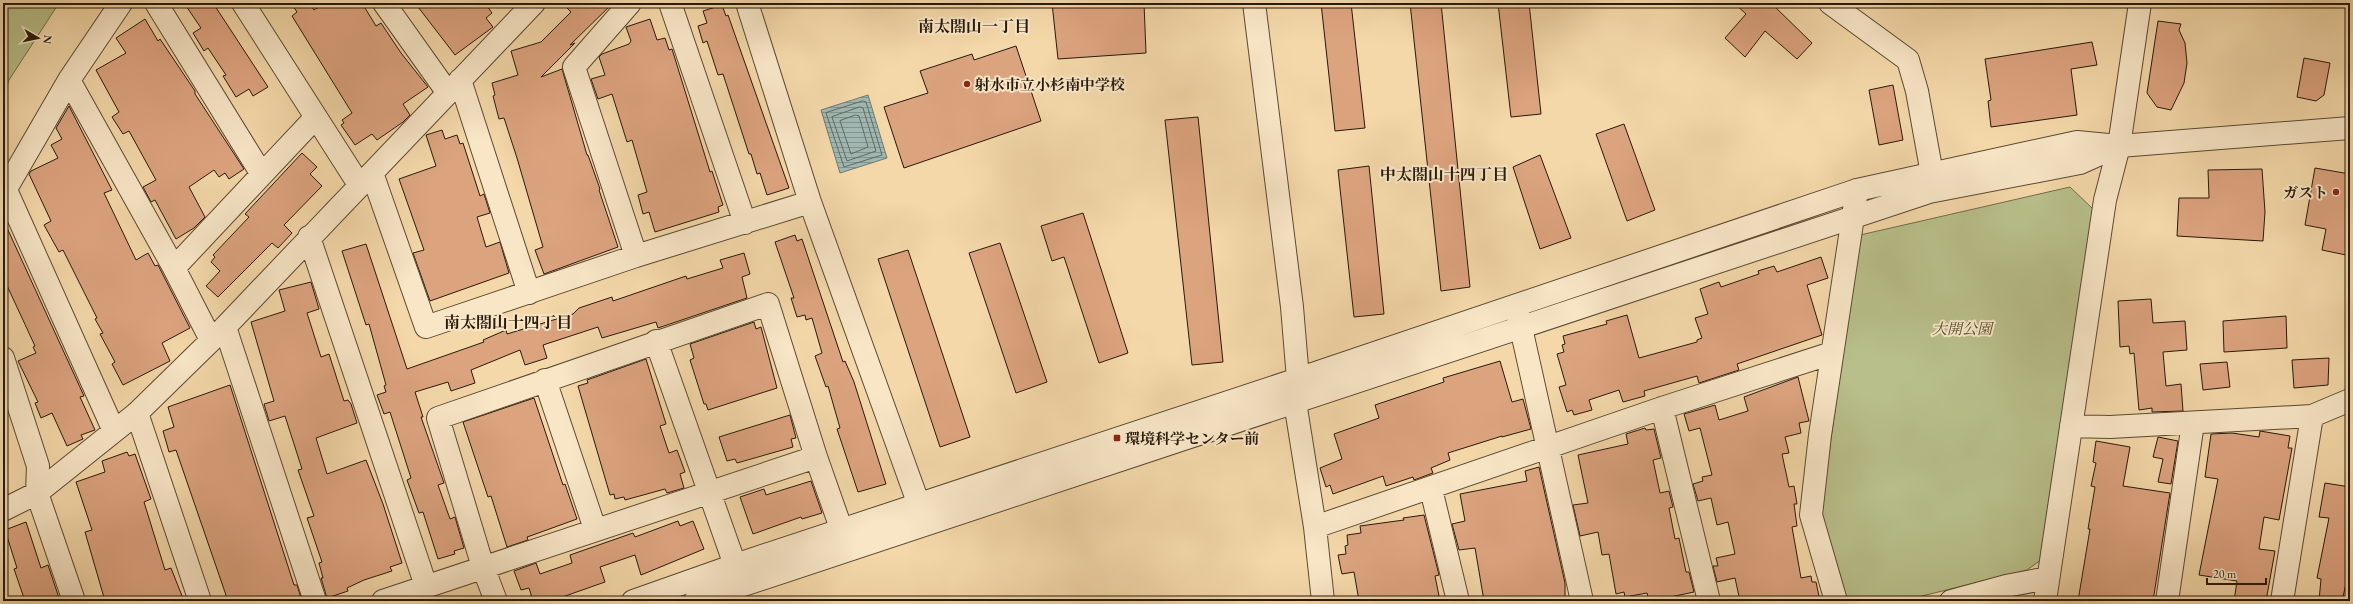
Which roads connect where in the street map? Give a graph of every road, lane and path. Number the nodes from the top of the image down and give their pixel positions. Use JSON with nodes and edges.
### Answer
{"nodes":[{"id":1,"x":121,"y":3,"type":"edge"},
{"id":2,"x":156,"y":3,"type":"edge"},
{"id":3,"x":243,"y":3,"type":"edge"},
{"id":4,"x":384,"y":3,"type":"edge"},
{"id":5,"x":533,"y":3,"type":"edge"},
{"id":6,"x":630,"y":3,"type":"edge"},
{"id":7,"x":670,"y":3,"type":"edge"},
{"id":8,"x":747,"y":3,"type":"edge"},
{"id":9,"x":1254,"y":3,"type":"edge"},
{"id":10,"x":1830,"y":3,"type":"edge"},
{"id":11,"x":2140,"y":3,"type":"edge"},
{"id":12,"x":69,"y":80,"type":"junction"},
{"id":13,"x":454,"y":87,"type":"junction"},
{"id":14,"x":316,"y":117,"type":"junction"},
{"id":15,"x":2350,"y":128,"type":"edge"},
{"id":16,"x":2119,"y":146,"type":"junction"},
{"id":17,"x":262,"y":173,"type":"junction"},
{"id":18,"x":1932,"y":174,"type":"junction"},
{"id":19,"x":366,"y":180,"type":"junction"},
{"id":20,"x":1857,"y":190,"type":"junction"},
{"id":21,"x":4,"y":192,"type":"edge"},
{"id":22,"x":810,"y":202,"type":"junction"},
{"id":23,"x":1852,"y":216,"type":"junction"},
{"id":24,"x":745,"y":223,"type":"junction"},
{"id":25,"x":310,"y":237,"type":"junction"},
{"id":26,"x":636,"y":256,"type":"junction"},
{"id":27,"x":174,"y":268,"type":"junction"},
{"id":28,"x":529,"y":293,"type":"junction"},
{"id":29,"x":1516,"y":304,"type":"junction"},
{"id":30,"x":1520,"y":327,"type":"junction"},
{"id":31,"x":218,"y":334,"type":"junction"},
{"id":32,"x":656,"y":341,"type":"junction"},
{"id":33,"x":1832,"y":353,"type":"junction"},
{"id":34,"x":3,"y":358,"type":"edge"},
{"id":35,"x":1298,"y":379,"type":"junction"},
{"id":36,"x":545,"y":380,"type":"junction"},
{"id":37,"x":2350,"y":400,"type":"edge"},
{"id":38,"x":1295,"y":402,"type":"junction"},
{"id":39,"x":1662,"y":408,"type":"junction"},
{"id":40,"x":138,"y":413,"type":"junction"},
{"id":41,"x":2312,"y":416,"type":"junction"},
{"id":42,"x":2193,"y":423,"type":"junction"},
{"id":43,"x":2071,"y":426,"type":"junction"},
{"id":44,"x":114,"y":431,"type":"junction"},
{"id":45,"x":1549,"y":446,"type":"junction"},
{"id":46,"x":816,"y":457,"type":"junction"},
{"id":47,"x":1431,"y":489,"type":"junction"},
{"id":48,"x":708,"y":492,"type":"junction"},
{"id":49,"x":37,"y":493,"type":"junction"},
{"id":50,"x":919,"y":505,"type":"junction"},
{"id":51,"x":3,"y":510,"type":"edge"},
{"id":52,"x":1315,"y":527,"type":"junction"},
{"id":53,"x":595,"y":529,"type":"junction"},
{"id":54,"x":842,"y":531,"type":"junction"},
{"id":55,"x":735,"y":565,"type":"junction"},
{"id":56,"x":483,"y":567,"type":"junction"},
{"id":57,"x":2048,"y":578,"type":"junction"},
{"id":58,"x":426,"y":586,"type":"junction"},
{"id":59,"x":74,"y":601,"type":"edge"},
{"id":60,"x":200,"y":601,"type":"edge"},
{"id":61,"x":315,"y":601,"type":"edge"},
{"id":62,"x":383,"y":601,"type":"edge"},
{"id":63,"x":496,"y":601,"type":"edge"},
{"id":64,"x":633,"y":601,"type":"edge"},
{"id":65,"x":695,"y":601,"type":"edge"},
{"id":66,"x":1323,"y":601,"type":"edge"},
{"id":67,"x":1458,"y":601,"type":"edge"},
{"id":68,"x":1582,"y":601,"type":"edge"},
{"id":69,"x":1709,"y":601,"type":"edge"},
{"id":70,"x":1836,"y":601,"type":"edge"},
{"id":71,"x":1951,"y":601,"type":"edge"},
{"id":72,"x":2045,"y":601,"type":"edge"},
{"id":73,"x":2167,"y":601,"type":"edge"},
{"id":74,"x":2282,"y":601,"type":"edge"}],
"edges":[{"from":1,"to":12,"type":"street"},
{"from":2,"to":17,"type":"street"},
{"from":3,"to":14,"type":"street"},
{"from":4,"to":13,"type":"street"},
{"from":5,"to":13,"type":"street"},
{"from":6,"to":26,"type":"street"},
{"from":7,"to":24,"type":"street"},
{"from":8,"to":22,"type":"street"},
{"from":9,"to":35,"type":"street"},
{"from":10,"to":18,"type":"street"},
{"from":11,"to":16,"type":"street"},
{"from":12,"to":21,"type":"street"},
{"from":12,"to":27,"type":"street"},
{"from":13,"to":19,"type":"street"},
{"from":13,"to":28,"type":"street"},
{"from":14,"to":17,"type":"street"},
{"from":14,"to":19,"type":"street"},
{"from":15,"to":16,"type":"street"},
{"from":16,"to":18,"type":"street"},
{"from":16,"to":23,"type":"street"},
{"from":16,"to":43,"type":"street"},
{"from":17,"to":27,"type":"street"},
{"from":18,"to":20,"type":"street"},
{"from":19,"to":25,"type":"street"},
{"from":19,"to":28,"type":"street"},
{"from":20,"to":23,"type":"street"},
{"from":20,"to":29,"type":"street"},
{"from":21,"to":44,"type":"street"},
{"from":22,"to":24,"type":"street"},
{"from":22,"to":50,"type":"street"},
{"from":23,"to":30,"type":"street"},
{"from":23,"to":33,"type":"street"},
{"from":24,"to":26,"type":"street"},
{"from":25,"to":31,"type":"street"},
{"from":25,"to":58,"type":"street"},
{"from":26,"to":28,"type":"street"},
{"from":27,"to":31,"type":"street"},
{"from":29,"to":30,"type":"street"},
{"from":29,"to":35,"type":"street"},
{"from":30,"to":38,"type":"street"},
{"from":30,"to":45,"type":"street"},
{"from":31,"to":40,"type":"street"},
{"from":31,"to":61,"type":"street"},
{"from":32,"to":36,"type":"street"},
{"from":32,"to":46,"type":"street"},
{"from":32,"to":48,"type":"street"},
{"from":33,"to":39,"type":"street"},
{"from":33,"to":70,"type":"street"},
{"from":34,"to":49,"type":"street"},
{"from":35,"to":38,"type":"street"},
{"from":35,"to":50,"type":"street"},
{"from":36,"to":53,"type":"street"},
{"from":36,"to":56,"type":"street"},
{"from":37,"to":41,"type":"street"},
{"from":38,"to":52,"type":"street"},
{"from":38,"to":65,"type":"street"},
{"from":39,"to":45,"type":"street"},
{"from":39,"to":69,"type":"street"},
{"from":40,"to":44,"type":"street"},
{"from":40,"to":60,"type":"street"},
{"from":41,"to":42,"type":"street"},
{"from":41,"to":74,"type":"street"},
{"from":42,"to":43,"type":"street"},
{"from":42,"to":73,"type":"street"},
{"from":43,"to":57,"type":"street"},
{"from":44,"to":49,"type":"street"},
{"from":45,"to":47,"type":"street"},
{"from":45,"to":68,"type":"street"},
{"from":46,"to":48,"type":"street"},
{"from":46,"to":54,"type":"street"},
{"from":47,"to":52,"type":"street"},
{"from":47,"to":67,"type":"street"},
{"from":48,"to":53,"type":"street"},
{"from":48,"to":55,"type":"street"},
{"from":49,"to":51,"type":"street"},
{"from":49,"to":59,"type":"street"},
{"from":50,"to":54,"type":"street"},
{"from":52,"to":66,"type":"street"},
{"from":53,"to":56,"type":"street"},
{"from":54,"to":55,"type":"street"},
{"from":55,"to":64,"type":"street"},
{"from":56,"to":58,"type":"street"},
{"from":56,"to":63,"type":"street"},
{"from":57,"to":71,"type":"street"},
{"from":57,"to":72,"type":"street"},
{"from":58,"to":62,"type":"street"}]}
